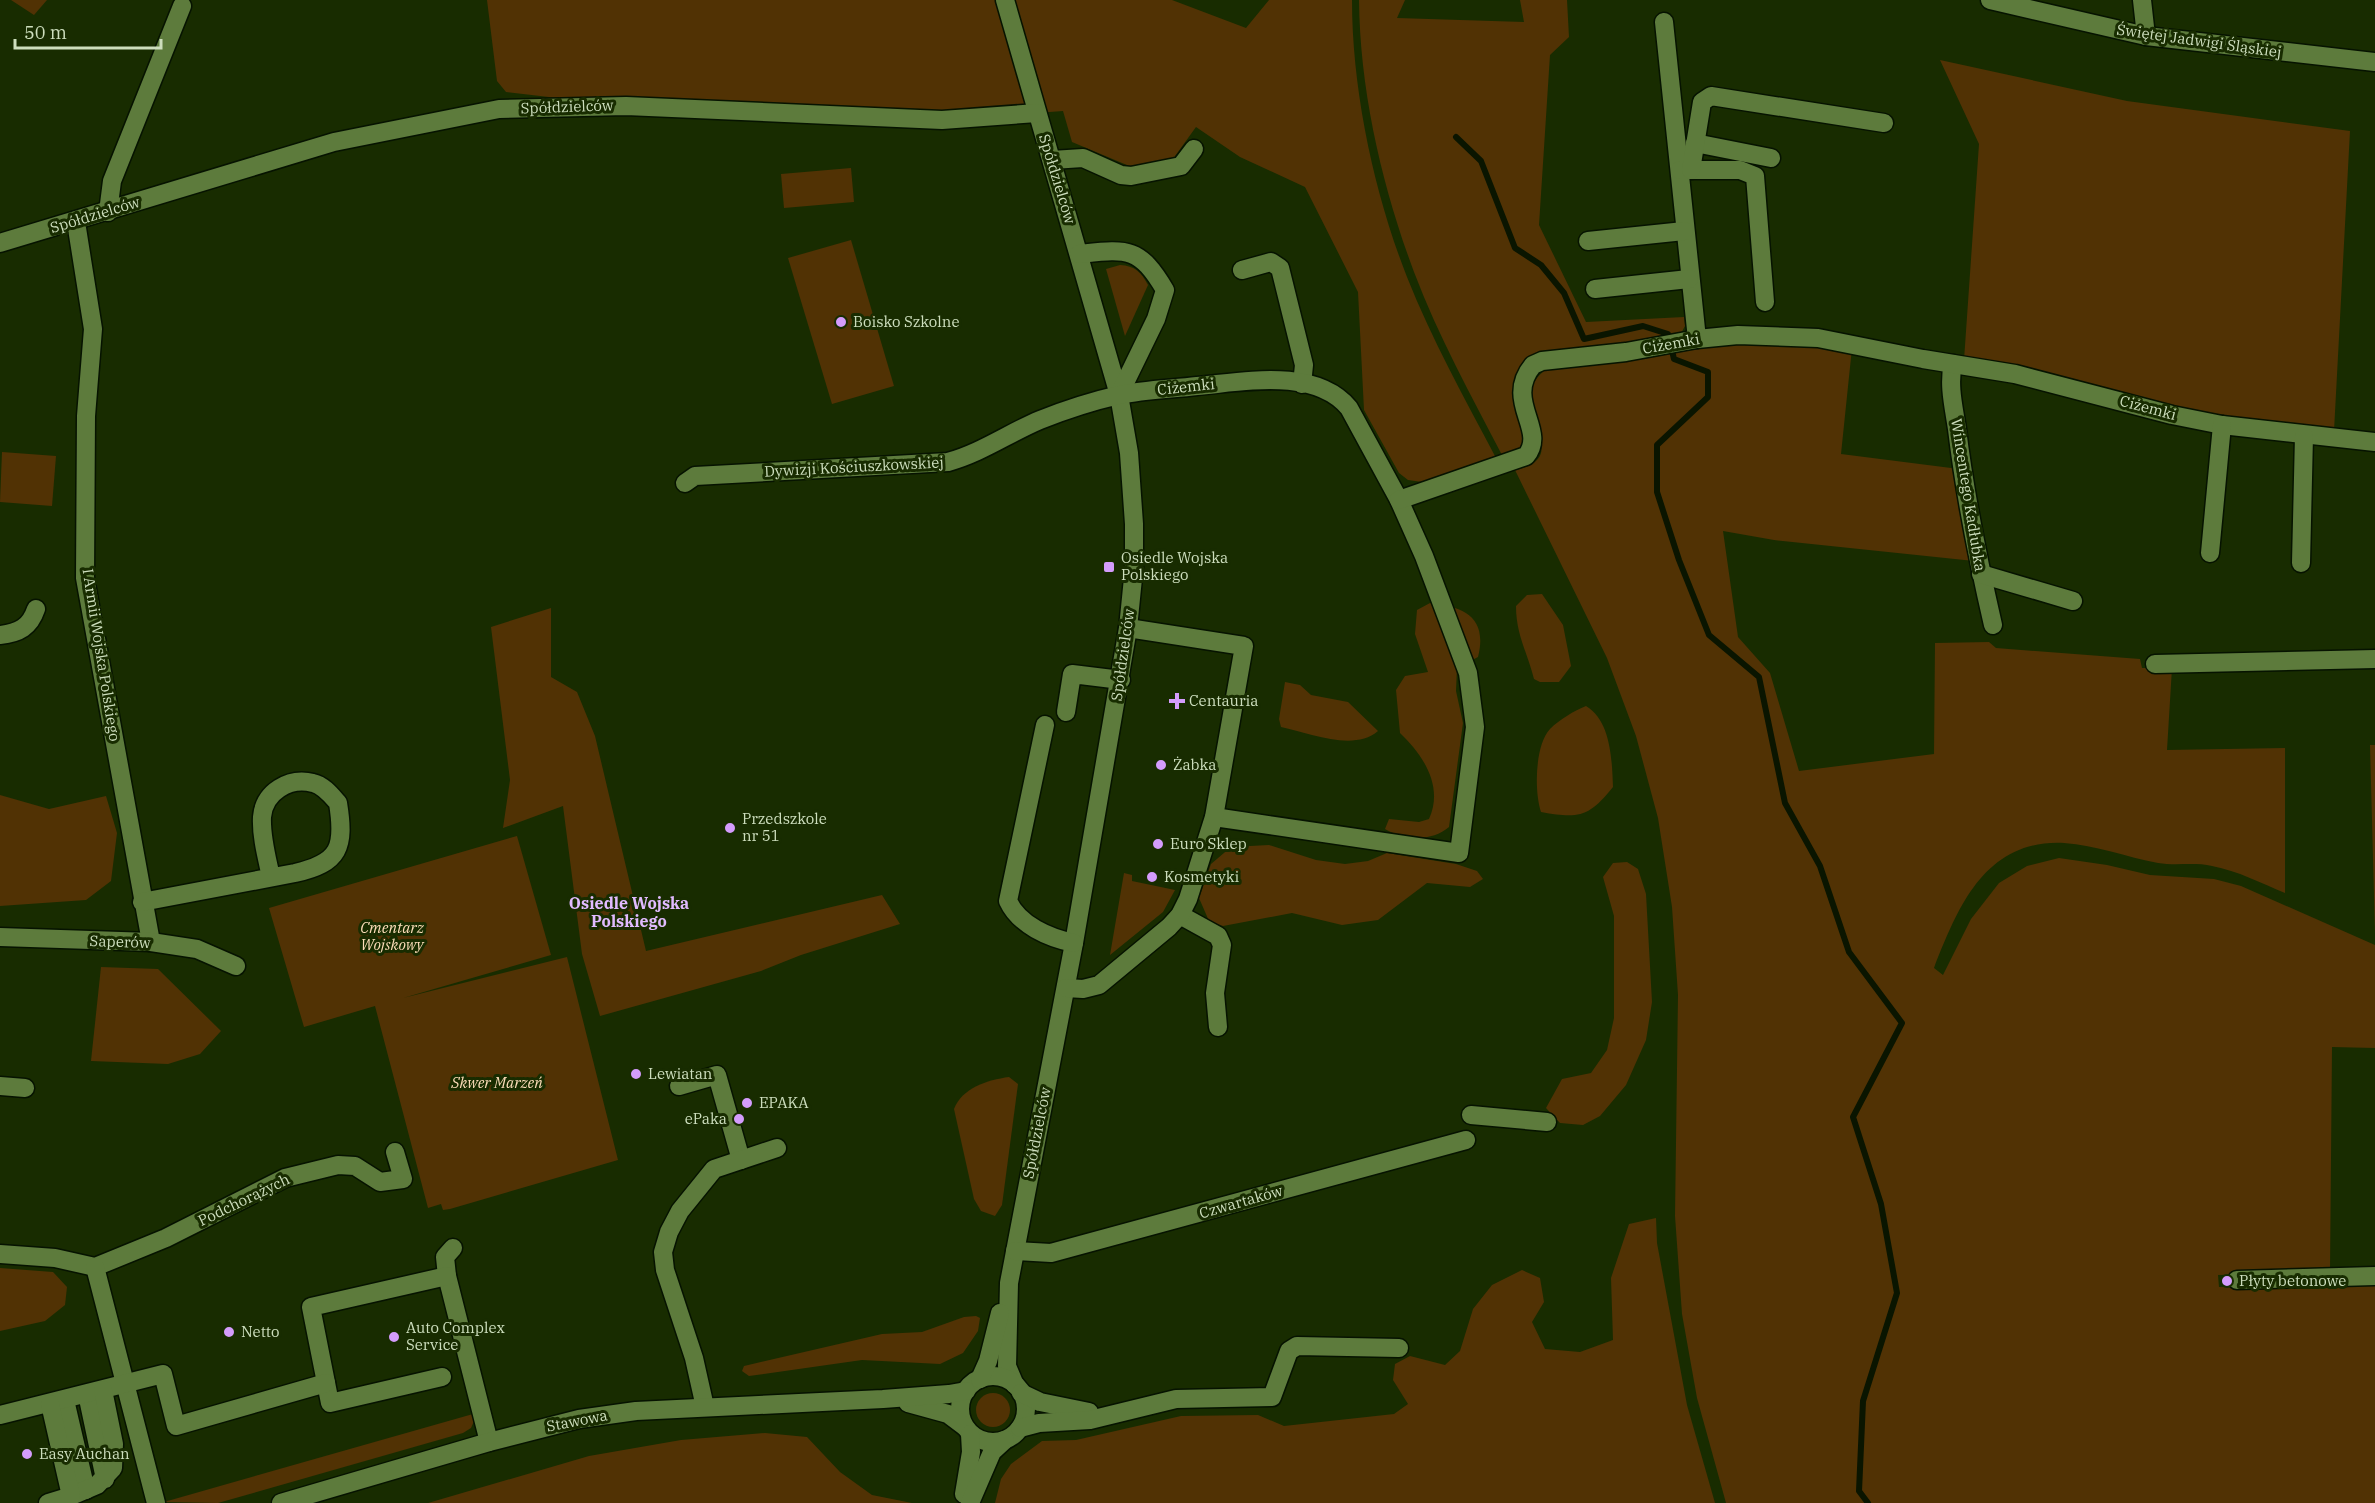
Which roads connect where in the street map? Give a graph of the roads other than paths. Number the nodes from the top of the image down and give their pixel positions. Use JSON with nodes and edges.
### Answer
{"nodes":[{"id":1,"x":1005,"y":0,"type":"edge"},
{"id":2,"x":1990,"y":0,"type":"edge"},
{"id":3,"x":2142,"y":0,"type":"edge"},
{"id":4,"x":182,"y":6,"type":"dead end"},
{"id":5,"x":1664,"y":22,"type":"dead end"},
{"id":6,"x":2146,"y":36,"type":"junction"},
{"id":7,"x":2375,"y":63,"type":"edge"},
{"id":8,"x":1037,"y":113,"type":"junction"},
{"id":9,"x":1884,"y":123,"type":"dead end"},
{"id":10,"x":1695,"y":143,"type":"junction"},
{"id":11,"x":1194,"y":149,"type":"dead end"},
{"id":12,"x":1771,"y":158,"type":"dead end"},
{"id":13,"x":1052,"y":160,"type":"junction"},
{"id":14,"x":1685,"y":170,"type":"junction"},
{"id":15,"x":108,"y":212,"type":"junction"},
{"id":16,"x":76,"y":222,"type":"junction"},
{"id":17,"x":1684,"y":231,"type":"junction"},
{"id":18,"x":1588,"y":241,"type":"dead end"},
{"id":19,"x":0,"y":243,"type":"edge"},
{"id":20,"x":1079,"y":254,"type":"junction"},
{"id":21,"x":1242,"y":270,"type":"dead end"},
{"id":22,"x":1689,"y":279,"type":"junction"},
{"id":23,"x":1595,"y":289,"type":"dead end"},
{"id":24,"x":1765,"y":302,"type":"dead end"},
{"id":25,"x":1688,"y":340,"type":"junction"},
{"id":26,"x":1953,"y":364,"type":"junction"},
{"id":27,"x":1302,"y":384,"type":"junction"},
{"id":28,"x":1119,"y":395,"type":"junction"},
{"id":29,"x":2222,"y":425,"type":"junction"},
{"id":30,"x":2304,"y":436,"type":"junction"},
{"id":31,"x":2375,"y":442,"type":"edge"},
{"id":32,"x":685,"y":483,"type":"dead end"},
{"id":33,"x":1399,"y":500,"type":"junction"},
{"id":34,"x":2210,"y":553,"type":"dead end"},
{"id":35,"x":2301,"y":563,"type":"dead end"},
{"id":36,"x":1981,"y":574,"type":"junction"},
{"id":37,"x":2073,"y":602,"type":"dead end"},
{"id":38,"x":36,"y":609,"type":"dead end"},
{"id":39,"x":1993,"y":624,"type":"dead end"},
{"id":40,"x":1128,"y":628,"type":"junction"},
{"id":41,"x":0,"y":636,"type":"edge"},
{"id":42,"x":2375,"y":659,"type":"edge"},
{"id":43,"x":2155,"y":664,"type":"dead end"},
{"id":44,"x":1121,"y":680,"type":"junction"},
{"id":45,"x":1066,"y":712,"type":"dead end"},
{"id":46,"x":1045,"y":725,"type":"dead end"},
{"id":47,"x":1214,"y":817,"type":"junction"},
{"id":48,"x":271,"y":877,"type":"junction"},
{"id":49,"x":141,"y":902,"type":"junction"},
{"id":50,"x":1180,"y":915,"type":"junction"},
{"id":51,"x":0,"y":937,"type":"edge"},
{"id":52,"x":151,"y":942,"type":"junction"},
{"id":53,"x":1074,"y":943,"type":"junction"},
{"id":54,"x":236,"y":966,"type":"dead end"},
{"id":55,"x":1066,"y":988,"type":"junction"},
{"id":56,"x":1218,"y":1027,"type":"dead end"},
{"id":57,"x":0,"y":1086,"type":"edge"},
{"id":58,"x":679,"y":1086,"type":"dead end"},
{"id":59,"x":25,"y":1088,"type":"dead end"},
{"id":60,"x":1471,"y":1115,"type":"dead end"},
{"id":61,"x":1547,"y":1122,"type":"dead end"},
{"id":62,"x":1466,"y":1140,"type":"dead end"},
{"id":63,"x":777,"y":1148,"type":"dead end"},
{"id":64,"x":395,"y":1152,"type":"dead end"},
{"id":65,"x":741,"y":1160,"type":"junction"},
{"id":66,"x":453,"y":1248,"type":"dead end"},
{"id":67,"x":1015,"y":1251,"type":"junction"},
{"id":68,"x":0,"y":1254,"type":"edge"},
{"id":69,"x":95,"y":1267,"type":"junction"},
{"id":70,"x":447,"y":1276,"type":"junction"},
{"id":71,"x":2375,"y":1276,"type":"edge"},
{"id":72,"x":2237,"y":1280,"type":"dead end"},
{"id":73,"x":1009,"y":1283,"type":"junction"},
{"id":74,"x":1399,"y":1348,"type":"dead end"},
{"id":75,"x":442,"y":1377,"type":"dead end"},
{"id":76,"x":980,"y":1379,"type":"junction"},
{"id":77,"x":125,"y":1383,"type":"junction"},
{"id":78,"x":326,"y":1383,"type":"junction"},
{"id":79,"x":1018,"y":1389,"type":"junction"},
{"id":80,"x":966,"y":1391,"type":"junction"},
{"id":81,"x":95,"y":1392,"type":"junction"},
{"id":82,"x":883,"y":1399,"type":"junction"},
{"id":83,"x":57,"y":1402,"type":"junction"},
{"id":84,"x":705,"y":1407,"type":"junction"},
{"id":85,"x":1109,"y":1414,"type":"junction"},
{"id":86,"x":0,"y":1415,"type":"edge"},
{"id":87,"x":1020,"y":1428,"type":"junction"},
{"id":88,"x":967,"y":1430,"type":"junction"},
{"id":89,"x":1005,"y":1440,"type":"junction"},
{"id":90,"x":489,"y":1442,"type":"junction"},
{"id":91,"x":79,"y":1493,"type":"junction"},
{"id":92,"x":48,"y":1503,"type":"edge"},
{"id":93,"x":156,"y":1503,"type":"edge"},
{"id":94,"x":280,"y":1503,"type":"edge"},
{"id":95,"x":963,"y":1503,"type":"edge"},
{"id":96,"x":970,"y":1503,"type":"edge"}],
"edges":[{"from":1,"to":8,"type":"street"},
{"from":2,"to":6,"type":"street","name":"Świętej Jadwigi Śląskiej"},
{"from":3,"to":6,"type":"street"},
{"from":4,"to":15,"type":"street"},
{"from":5,"to":14,"type":"street"},
{"from":6,"to":7,"type":"street","name":"Świętej Jadwigi Śląskiej"},
{"from":8,"to":13,"type":"street","name":"Spółdzielców"},
{"from":8,"to":15,"type":"street","name":"Spółdzielców"},
{"from":9,"to":10,"type":"street"},
{"from":10,"to":12,"type":"street"},
{"from":10,"to":14,"type":"street"},
{"from":11,"to":13,"type":"street"},
{"from":13,"to":20,"type":"street","name":"Spółdzielców"},
{"from":14,"to":17,"type":"street"},
{"from":14,"to":24,"type":"street"},
{"from":15,"to":16,"type":"street","name":"Spółdzielców"},
{"from":16,"to":19,"type":"street","name":"Spółdzielców"},
{"from":16,"to":49,"type":"street","name":"I Armii Wojska Polskiego"},
{"from":17,"to":18,"type":"street"},
{"from":17,"to":22,"type":"street"},
{"from":20,"to":28,"type":"street","name":"Spółdzielców"},
{"from":20,"to":28,"type":"street"},
{"from":21,"to":27,"type":"street"},
{"from":22,"to":23,"type":"street"},
{"from":22,"to":25,"type":"street"},
{"from":25,"to":26,"type":"street","name":"Ciżemki"},
{"from":25,"to":33,"type":"street","name":"Ciżemki"},
{"from":26,"to":29,"type":"street","name":"Ciżemki"},
{"from":26,"to":36,"type":"street","name":"Wincentego Kadłubka"},
{"from":27,"to":28,"type":"street","name":"Ciżemki"},
{"from":27,"to":33,"type":"street","name":"Ciżemki"},
{"from":28,"to":32,"type":"street","name":"Dywizji Kościuszkowskiej"},
{"from":28,"to":40,"type":"street","name":"Spółdzielców"},
{"from":29,"to":30,"type":"street","name":"Ciżemki"},
{"from":29,"to":34,"type":"street"},
{"from":30,"to":31,"type":"street","name":"Ciżemki"},
{"from":30,"to":35,"type":"street"},
{"from":33,"to":47,"type":"street"},
{"from":36,"to":37,"type":"street"},
{"from":36,"to":39,"type":"street","name":"Wincentego Kadłubka"},
{"from":38,"to":41,"type":"street"},
{"from":40,"to":44,"type":"street","name":"Spółdzielców"},
{"from":40,"to":47,"type":"street"},
{"from":42,"to":43,"type":"street"},
{"from":44,"to":45,"type":"street"},
{"from":44,"to":53,"type":"street","name":"Spółdzielców"},
{"from":46,"to":53,"type":"street"},
{"from":47,"to":50,"type":"street"},
{"from":48,"to":48,"type":"street"},
{"from":48,"to":49,"type":"street"},
{"from":49,"to":52,"type":"street","name":"I Armii Wojska Polskiego"},
{"from":50,"to":55,"type":"street"},
{"from":50,"to":56,"type":"street"},
{"from":51,"to":52,"type":"street","name":"Saperów"},
{"from":52,"to":54,"type":"street","name":"Saperów"},
{"from":53,"to":55,"type":"street","name":"Spółdzielców"},
{"from":55,"to":67,"type":"street","name":"Spółdzielców"},
{"from":57,"to":59,"type":"street"},
{"from":58,"to":65,"type":"street"},
{"from":60,"to":61,"type":"street"},
{"from":62,"to":67,"type":"street","name":"Czwartaków"},
{"from":63,"to":65,"type":"street"},
{"from":64,"to":69,"type":"street","name":"Podchorążych"},
{"from":65,"to":84,"type":"street"},
{"from":66,"to":70,"type":"street"},
{"from":67,"to":73,"type":"street","name":"Spółdzielców"},
{"from":68,"to":69,"type":"street"},
{"from":69,"to":77,"type":"street"},
{"from":70,"to":78,"type":"street"},
{"from":70,"to":90,"type":"street"},
{"from":71,"to":72,"type":"street"},
{"from":73,"to":76,"type":"street","name":"Spółdzielców"},
{"from":73,"to":79,"type":"street","name":"Spółdzielców"},
{"from":74,"to":85,"type":"street"},
{"from":75,"to":78,"type":"street"},
{"from":76,"to":79,"type":"street"},
{"from":76,"to":80,"type":"street"},
{"from":77,"to":78,"type":"street"},
{"from":77,"to":81,"type":"street"},
{"from":77,"to":93,"type":"street"},
{"from":79,"to":85,"type":"street"},
{"from":79,"to":87,"type":"street"},
{"from":80,"to":82,"type":"street","name":"Stawowa"},
{"from":80,"to":88,"type":"street"},
{"from":81,"to":83,"type":"street"},
{"from":81,"to":91,"type":"street"},
{"from":82,"to":84,"type":"street","name":"Stawowa"},
{"from":82,"to":88,"type":"street","name":"Stawowa"},
{"from":83,"to":86,"type":"street"},
{"from":83,"to":91,"type":"street"},
{"from":84,"to":90,"type":"street","name":"Stawowa"},
{"from":85,"to":87,"type":"street"},
{"from":87,"to":89,"type":"street"},
{"from":88,"to":89,"type":"street"},
{"from":88,"to":95,"type":"street"},
{"from":89,"to":96,"type":"street"},
{"from":90,"to":94,"type":"street","name":"Stawowa"},
{"from":91,"to":92,"type":"street"}]}
